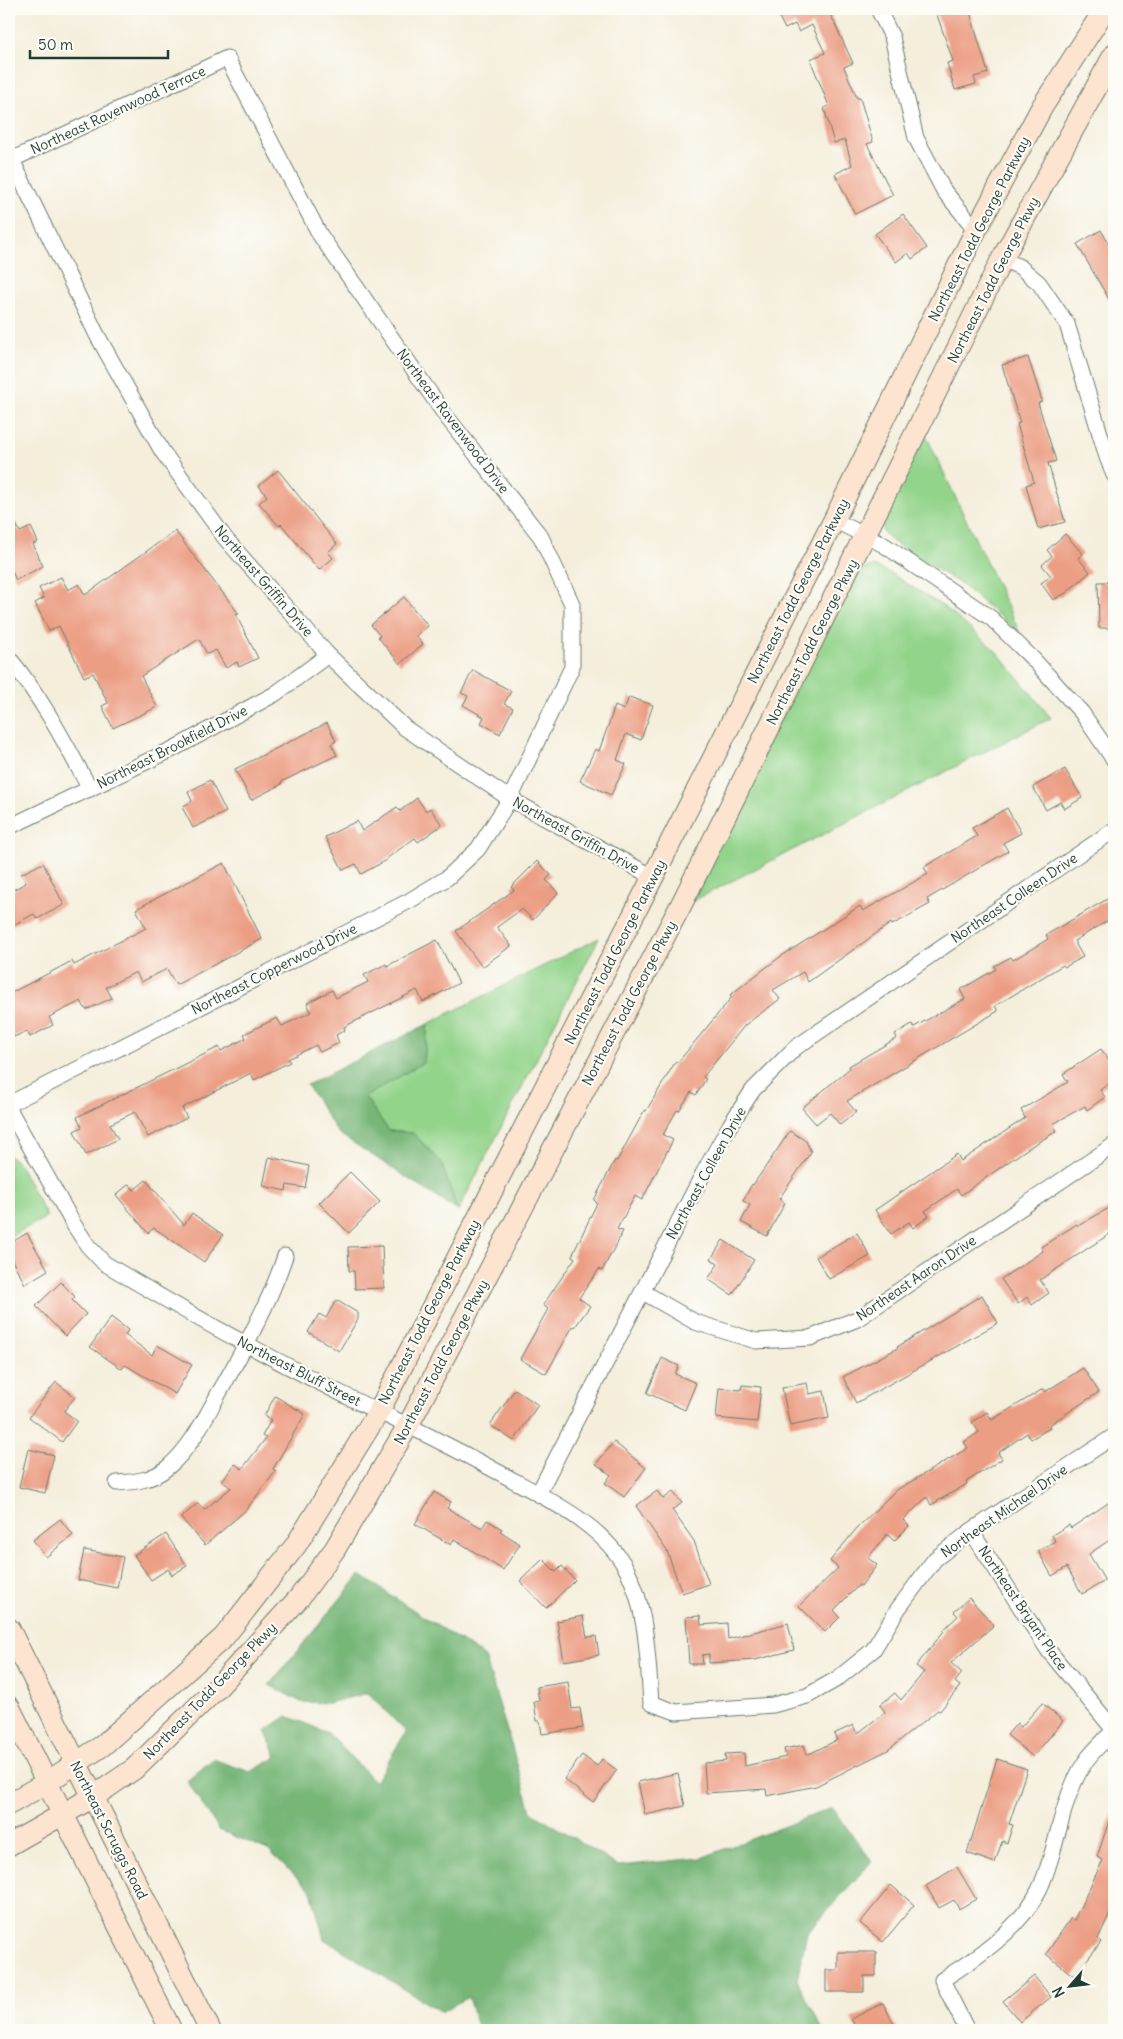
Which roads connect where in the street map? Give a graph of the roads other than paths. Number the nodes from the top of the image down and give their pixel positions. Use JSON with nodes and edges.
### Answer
{"nodes":[{"id":1,"x":878,"y":9,"type":"edge"},
{"id":2,"x":1105,"y":9,"type":"edge"},
{"id":3,"x":1114,"y":55,"type":"edge"},
{"id":4,"x":227,"y":58,"type":"joint"},
{"id":5,"x":11,"y":160,"type":"edge"},
{"id":6,"x":976,"y":230,"type":"junction"},
{"id":7,"x":1002,"y":259,"type":"junction"},
{"id":8,"x":1114,"y":475,"type":"edge"},
{"id":9,"x":834,"y":520,"type":"junction"},
{"id":10,"x":866,"y":535,"type":"junction"},
{"id":11,"x":328,"y":655,"type":"junction"},
{"id":12,"x":9,"y":658,"type":"edge"},
{"id":13,"x":1114,"y":760,"type":"edge"},
{"id":14,"x":90,"y":789,"type":"junction"},
{"id":15,"x":510,"y":799,"type":"junction"},
{"id":16,"x":9,"y":827,"type":"edge"},
{"id":17,"x":1114,"y":830,"type":"edge"},
{"id":18,"x":653,"y":877,"type":"junction"},
{"id":19,"x":9,"y":1104,"type":"edge"},
{"id":20,"x":9,"y":1110,"type":"edge"},
{"id":21,"x":1114,"y":1145,"type":"edge"},
{"id":22,"x":285,"y":1256,"type":"dead end"},
{"id":23,"x":643,"y":1292,"type":"junction"},
{"id":24,"x":247,"y":1345,"type":"junction"},
{"id":25,"x":378,"y":1411,"type":"junction"},
{"id":26,"x":409,"y":1424,"type":"junction"},
{"id":27,"x":1114,"y":1436,"type":"edge"},
{"id":28,"x":117,"y":1483,"type":"dead end"},
{"id":29,"x":538,"y":1494,"type":"junction"},
{"id":30,"x":972,"y":1531,"type":"junction"},
{"id":31,"x":9,"y":1629,"type":"edge"},
{"id":32,"x":650,"y":1703,"type":"joint"},
{"id":33,"x":9,"y":1707,"type":"edge"},
{"id":34,"x":1114,"y":1730,"type":"edge"},
{"id":35,"x":76,"y":1764,"type":"junction"},
{"id":36,"x":46,"y":1783,"type":"junction"},
{"id":37,"x":93,"y":1797,"type":"junction"},
{"id":38,"x":9,"y":1804,"type":"edge"},
{"id":39,"x":62,"y":1816,"type":"junction"},
{"id":40,"x":9,"y":1845,"type":"edge"},
{"id":41,"x":171,"y":2030,"type":"edge"},
{"id":42,"x":210,"y":2030,"type":"edge"},
{"id":43,"x":966,"y":2030,"type":"edge"}],
"edges":[{"from":1,"to":6,"type":"street"},
{"from":2,"to":6,"type":"main road","name":"Northeast Todd George Parkway"},
{"from":3,"to":7,"type":"main road","name":"Northeast Todd George Pkwy"},
{"from":4,"to":5,"type":"street","name":"Northeast Ravenwood Terrace"},
{"from":4,"to":15,"type":"street","name":"Northeast Ravenwood Drive"},
{"from":5,"to":11,"type":"street","name":"Northeast Griffin Drive"},
{"from":6,"to":9,"type":"main road","name":"Northeast Todd George Parkway"},
{"from":7,"to":8,"type":"street"},
{"from":7,"to":10,"type":"main road","name":"Northeast Todd George Pkwy"},
{"from":9,"to":10,"type":"street"},
{"from":9,"to":18,"type":"main road","name":"Northeast Todd George Parkway"},
{"from":10,"to":13,"type":"street"},
{"from":10,"to":26,"type":"main road","name":"Northeast Todd George Pkwy"},
{"from":11,"to":14,"type":"street","name":"Northeast Brookfield Drive"},
{"from":11,"to":15,"type":"street","name":"Northeast Griffin Drive"},
{"from":12,"to":14,"type":"street"},
{"from":14,"to":16,"type":"street","name":"Northeast Brookfield Drive"},
{"from":15,"to":18,"type":"street","name":"Northeast Griffin Drive"},
{"from":15,"to":19,"type":"street","name":"Northeast Copperwood Drive"},
{"from":17,"to":23,"type":"street","name":"Northeast Colleen Drive"},
{"from":18,"to":25,"type":"main road","name":"Northeast Todd George Parkway"},
{"from":20,"to":24,"type":"street","name":"Northeast Bluff Street"},
{"from":21,"to":23,"type":"street","name":"Northeast Aaron Drive"},
{"from":22,"to":24,"type":"street"},
{"from":23,"to":29,"type":"street","name":"Northeast Colleen Drive"},
{"from":24,"to":25,"type":"street","name":"Northeast Bluff Street"},
{"from":24,"to":28,"type":"street"},
{"from":25,"to":26,"type":"street","name":"Northeast Bluff Street"},
{"from":25,"to":35,"type":"main road","name":"Northeast Todd George Parkway"},
{"from":26,"to":29,"type":"street","name":"Northeast Bluff Street"},
{"from":26,"to":37,"type":"main road","name":"Northeast Todd George Pkwy"},
{"from":27,"to":30,"type":"street","name":"Northeast Michael Drive"},
{"from":29,"to":32,"type":"street","name":"Northeast Bluff Street"},
{"from":30,"to":32,"type":"street","name":"Northeast Michael Drive"},
{"from":30,"to":34,"type":"street","name":"Northeast Bryant Place"},
{"from":31,"to":35,"type":"main road","name":"Northeast Scruggs Road"},
{"from":33,"to":36,"type":"main road"},
{"from":34,"to":43,"type":"street"},
{"from":35,"to":36,"type":"main road","name":"Northeast Todd George Parkway"},
{"from":35,"to":37,"type":"main road","name":"Northeast Scruggs Road"},
{"from":36,"to":38,"type":"main road","name":"Northeast Todd George Parkway"},
{"from":36,"to":39,"type":"main road"},
{"from":37,"to":39,"type":"main road","name":"Northeast Todd George Pkwy"},
{"from":37,"to":42,"type":"main road","name":"Northeast Scruggs Road"},
{"from":39,"to":40,"type":"main road","name":"Northeast Todd George Pkwy"},
{"from":39,"to":41,"type":"main road"}]}
